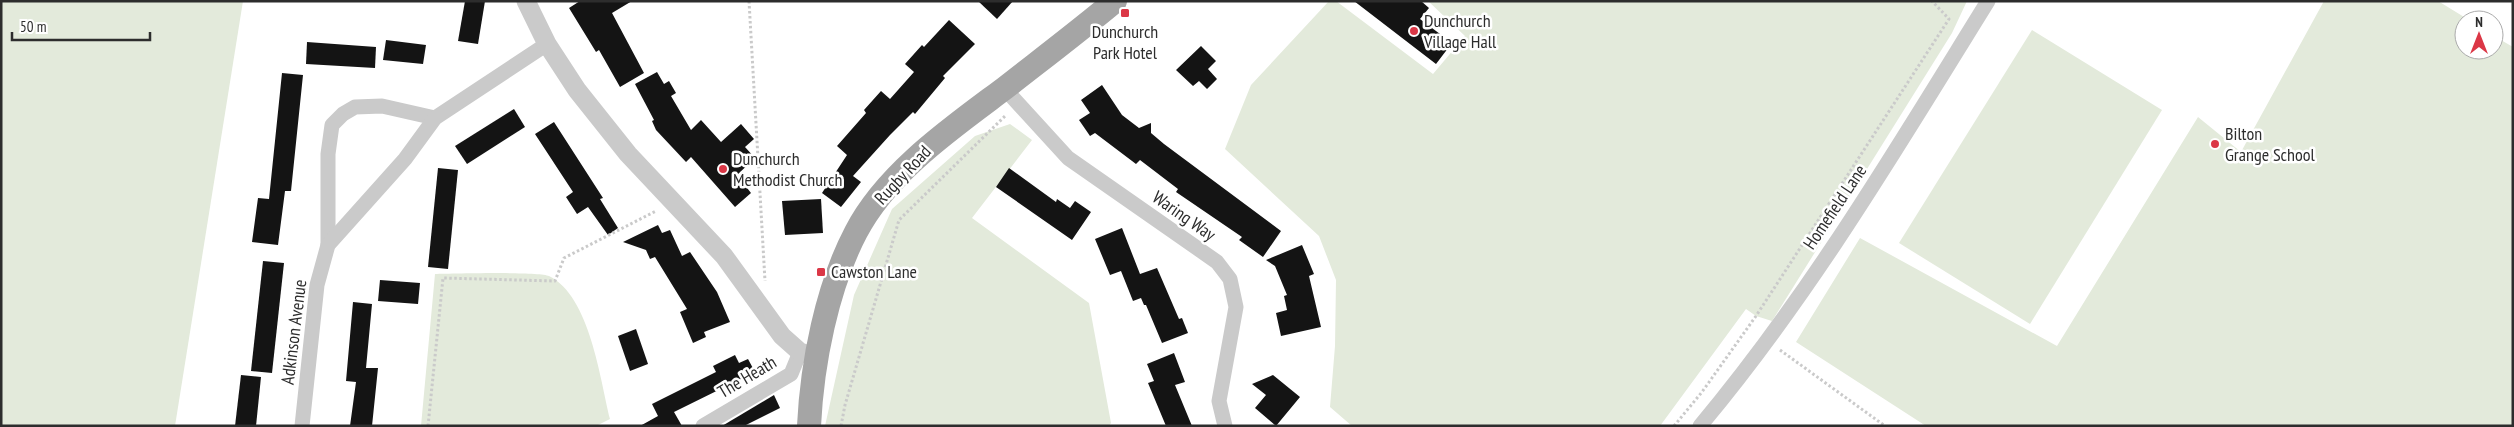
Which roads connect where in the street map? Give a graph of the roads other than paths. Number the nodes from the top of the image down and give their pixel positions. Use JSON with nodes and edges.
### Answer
{"nodes":[{"id":1,"x":526,"y":1,"type":"edge"},
{"id":2,"x":1115,"y":1,"type":"edge"},
{"id":3,"x":1988,"y":1,"type":"edge"},
{"id":4,"x":547,"y":44,"type":"junction"},
{"id":5,"x":1011,"y":96,"type":"junction"},
{"id":6,"x":435,"y":118,"type":"junction"},
{"id":7,"x":328,"y":245,"type":"junction"},
{"id":8,"x":809,"y":355,"type":"junction"},
{"id":9,"x":302,"y":426,"type":"edge"},
{"id":10,"x":703,"y":426,"type":"edge"},
{"id":11,"x":809,"y":426,"type":"edge"},
{"id":12,"x":1225,"y":426,"type":"edge"},
{"id":13,"x":1700,"y":426,"type":"edge"}],
"edges":[{"from":1,"to":4,"type":"street"},
{"from":2,"to":5,"type":"main road","name":"Rugby Road"},
{"from":3,"to":13,"type":"street","name":"Homefield Lane"},
{"from":4,"to":6,"type":"street","name":"Adkinson Avenue"},
{"from":4,"to":8,"type":"street"},
{"from":5,"to":8,"type":"main road","name":"Rugby Road"},
{"from":5,"to":12,"type":"street","name":"Waring Way"},
{"from":6,"to":7,"type":"street","name":"Adkinson Avenue"},
{"from":6,"to":7,"type":"street","name":"Adkinson Avenue"},
{"from":7,"to":9,"type":"street","name":"Adkinson Avenue"},
{"from":8,"to":10,"type":"street","name":"The Heath"},
{"from":8,"to":11,"type":"main road","name":"Rugby Road"}]}
